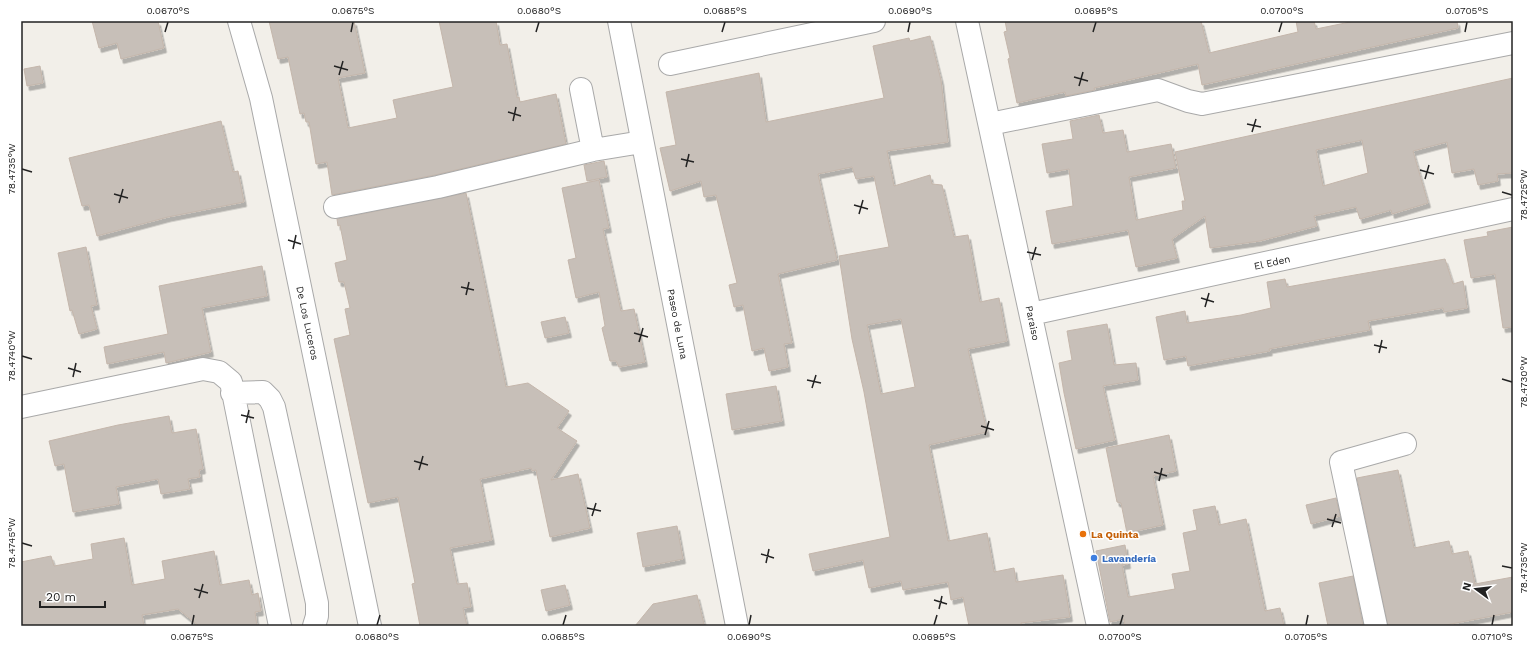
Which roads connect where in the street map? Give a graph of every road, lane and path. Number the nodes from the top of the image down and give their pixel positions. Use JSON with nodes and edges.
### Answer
{"nodes":[{"id":1,"x":239,"y":21,"type":"edge"},
{"id":2,"x":619,"y":21,"type":"edge"},
{"id":3,"x":874,"y":21,"type":"edge"},
{"id":4,"x":967,"y":21,"type":"edge"},
{"id":5,"x":1513,"y":43,"type":"edge"},
{"id":6,"x":670,"y":64,"type":"dead end"},
{"id":7,"x":581,"y":89,"type":"dead end"},
{"id":8,"x":990,"y":124,"type":"junction"},
{"id":9,"x":642,"y":142,"type":"junction"},
{"id":10,"x":593,"y":150,"type":"junction"},
{"id":11,"x":335,"y":207,"type":"dead end"},
{"id":12,"x":1513,"y":209,"type":"edge"},
{"id":13,"x":1031,"y":314,"type":"junction"},
{"id":14,"x":232,"y":393,"type":"junction"},
{"id":15,"x":21,"y":407,"type":"edge"},
{"id":16,"x":1405,"y":444,"type":"dead end"},
{"id":17,"x":280,"y":626,"type":"edge"},
{"id":18,"x":314,"y":626,"type":"edge"},
{"id":19,"x":370,"y":626,"type":"edge"},
{"id":20,"x":737,"y":626,"type":"edge"},
{"id":21,"x":1098,"y":626,"type":"edge"},
{"id":22,"x":1376,"y":626,"type":"edge"}],
"edges":[{"from":1,"to":19,"type":"street","name":"De Los Luceros"},
{"from":2,"to":9,"type":"street","name":"Paseo de Luna"},
{"from":3,"to":6,"type":"street"},
{"from":4,"to":8,"type":"street","name":"Paraiso"},
{"from":5,"to":8,"type":"street"},
{"from":7,"to":10,"type":"street"},
{"from":8,"to":13,"type":"street","name":"Paraiso"},
{"from":9,"to":10,"type":"street"},
{"from":9,"to":20,"type":"street","name":"Paseo de Luna"},
{"from":10,"to":11,"type":"street"},
{"from":12,"to":13,"type":"street","name":"El Eden"},
{"from":13,"to":21,"type":"street","name":"Paraiso"},
{"from":14,"to":15,"type":"street"},
{"from":14,"to":17,"type":"street"},
{"from":14,"to":18,"type":"street"},
{"from":16,"to":22,"type":"street"}]}
